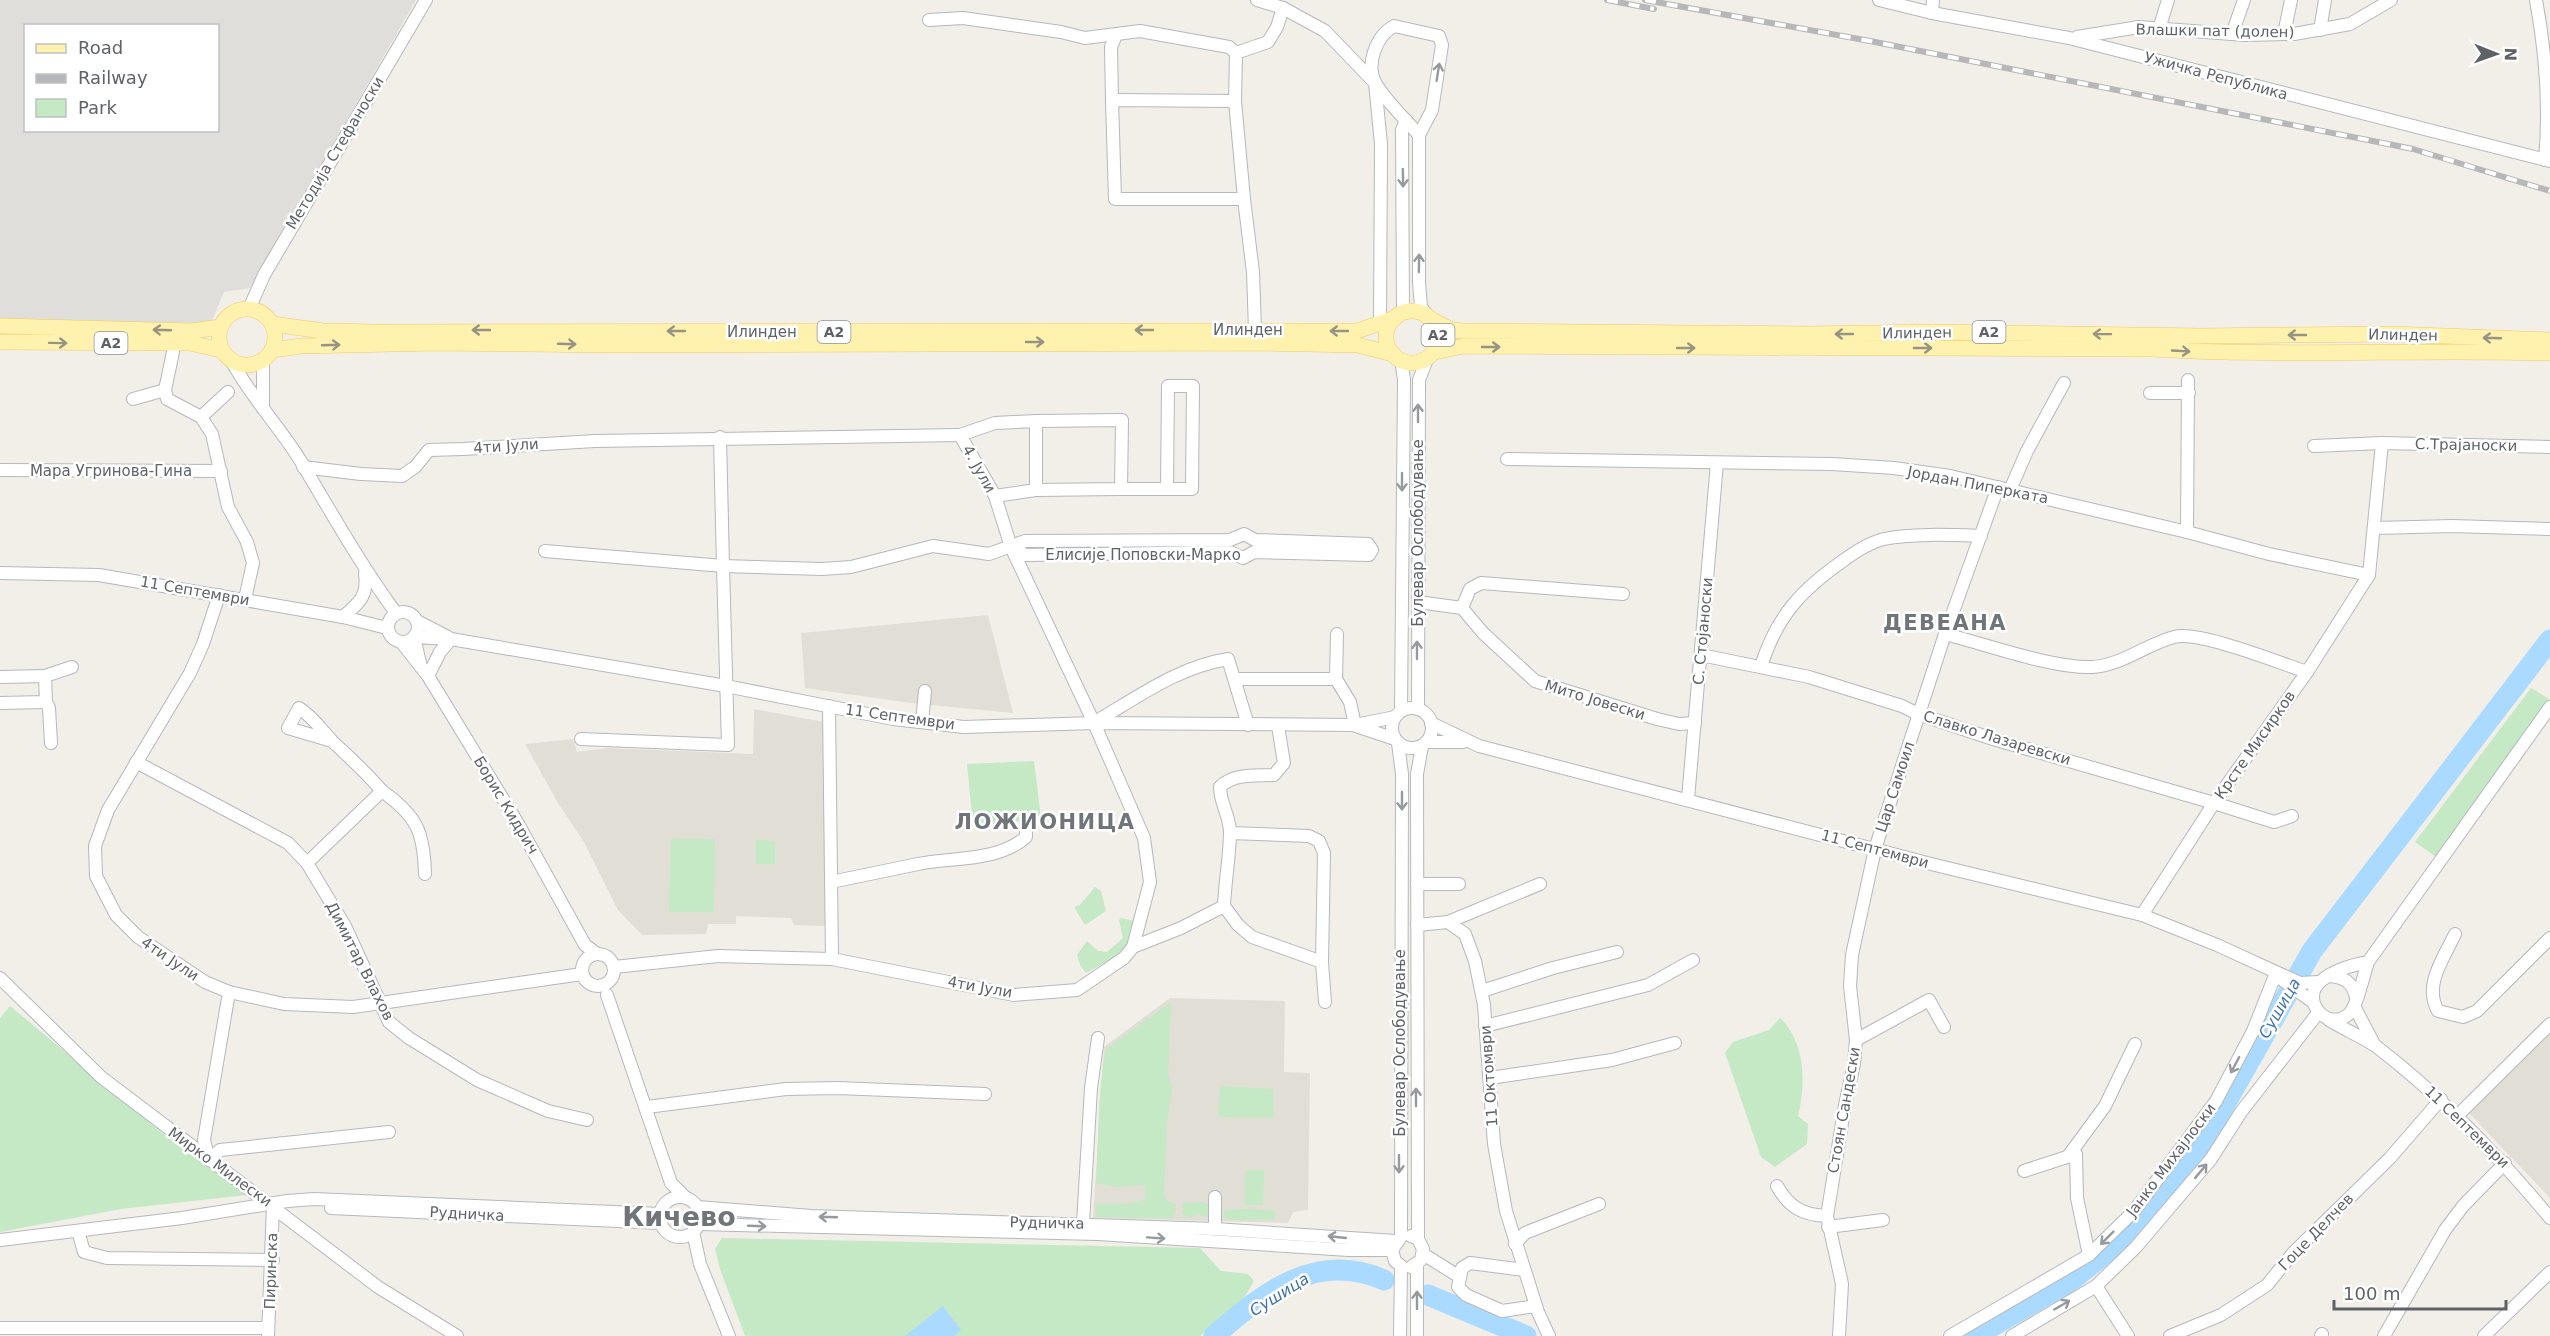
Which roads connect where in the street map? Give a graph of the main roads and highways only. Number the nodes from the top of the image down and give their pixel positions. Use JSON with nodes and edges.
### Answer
{"nodes":[{"id":1,"x":1399,"y":316,"type":"junction"},
{"id":2,"x":1430,"y":319,"type":"junction"},
{"id":3,"x":272,"y":324,"type":"junction"},
{"id":4,"x":0,"y":326,"type":"edge"},
{"id":5,"x":220,"y":327,"type":"junction"},
{"id":6,"x":2550,"y":340,"type":"edge"},
{"id":7,"x":0,"y":342,"type":"edge"},
{"id":8,"x":221,"y":350,"type":"junction"},
{"id":9,"x":2550,"y":353,"type":"edge"},
{"id":10,"x":1430,"y":355,"type":"junction"},
{"id":11,"x":268,"y":356,"type":"junction"},
{"id":12,"x":1397,"y":357,"type":"junction"}],
"edges":[{"from":1,"to":2,"type":"main road","name":"Илинден","number":"A2"},
{"from":1,"to":3,"type":"main road","name":"Илинден","number":"A2","one_way":true},
{"from":1,"to":12,"type":"main road"},
{"from":6,"to":2,"type":"main road","name":"Илинден","number":"A2","one_way":true},
{"from":2,"to":10,"type":"main road","number":"A2"},
{"from":3,"to":5,"type":"main road","name":"Илинден","number":"A2"},
{"from":3,"to":11,"type":"main road"},
{"from":5,"to":4,"type":"main road","number":"A2","one_way":true},
{"from":5,"to":8,"type":"main road"},
{"from":7,"to":8,"type":"main road","number":"A2","one_way":true},
{"from":8,"to":11,"type":"main road","name":"Илинден","number":"A2"},
{"from":10,"to":9,"type":"main road","name":"Илинден","number":"A2","one_way":true},
{"from":10,"to":12,"type":"main road","name":"Илинден","number":"A2"},
{"from":11,"to":12,"type":"main road","name":"Илинден","number":"A2","one_way":true}]}
